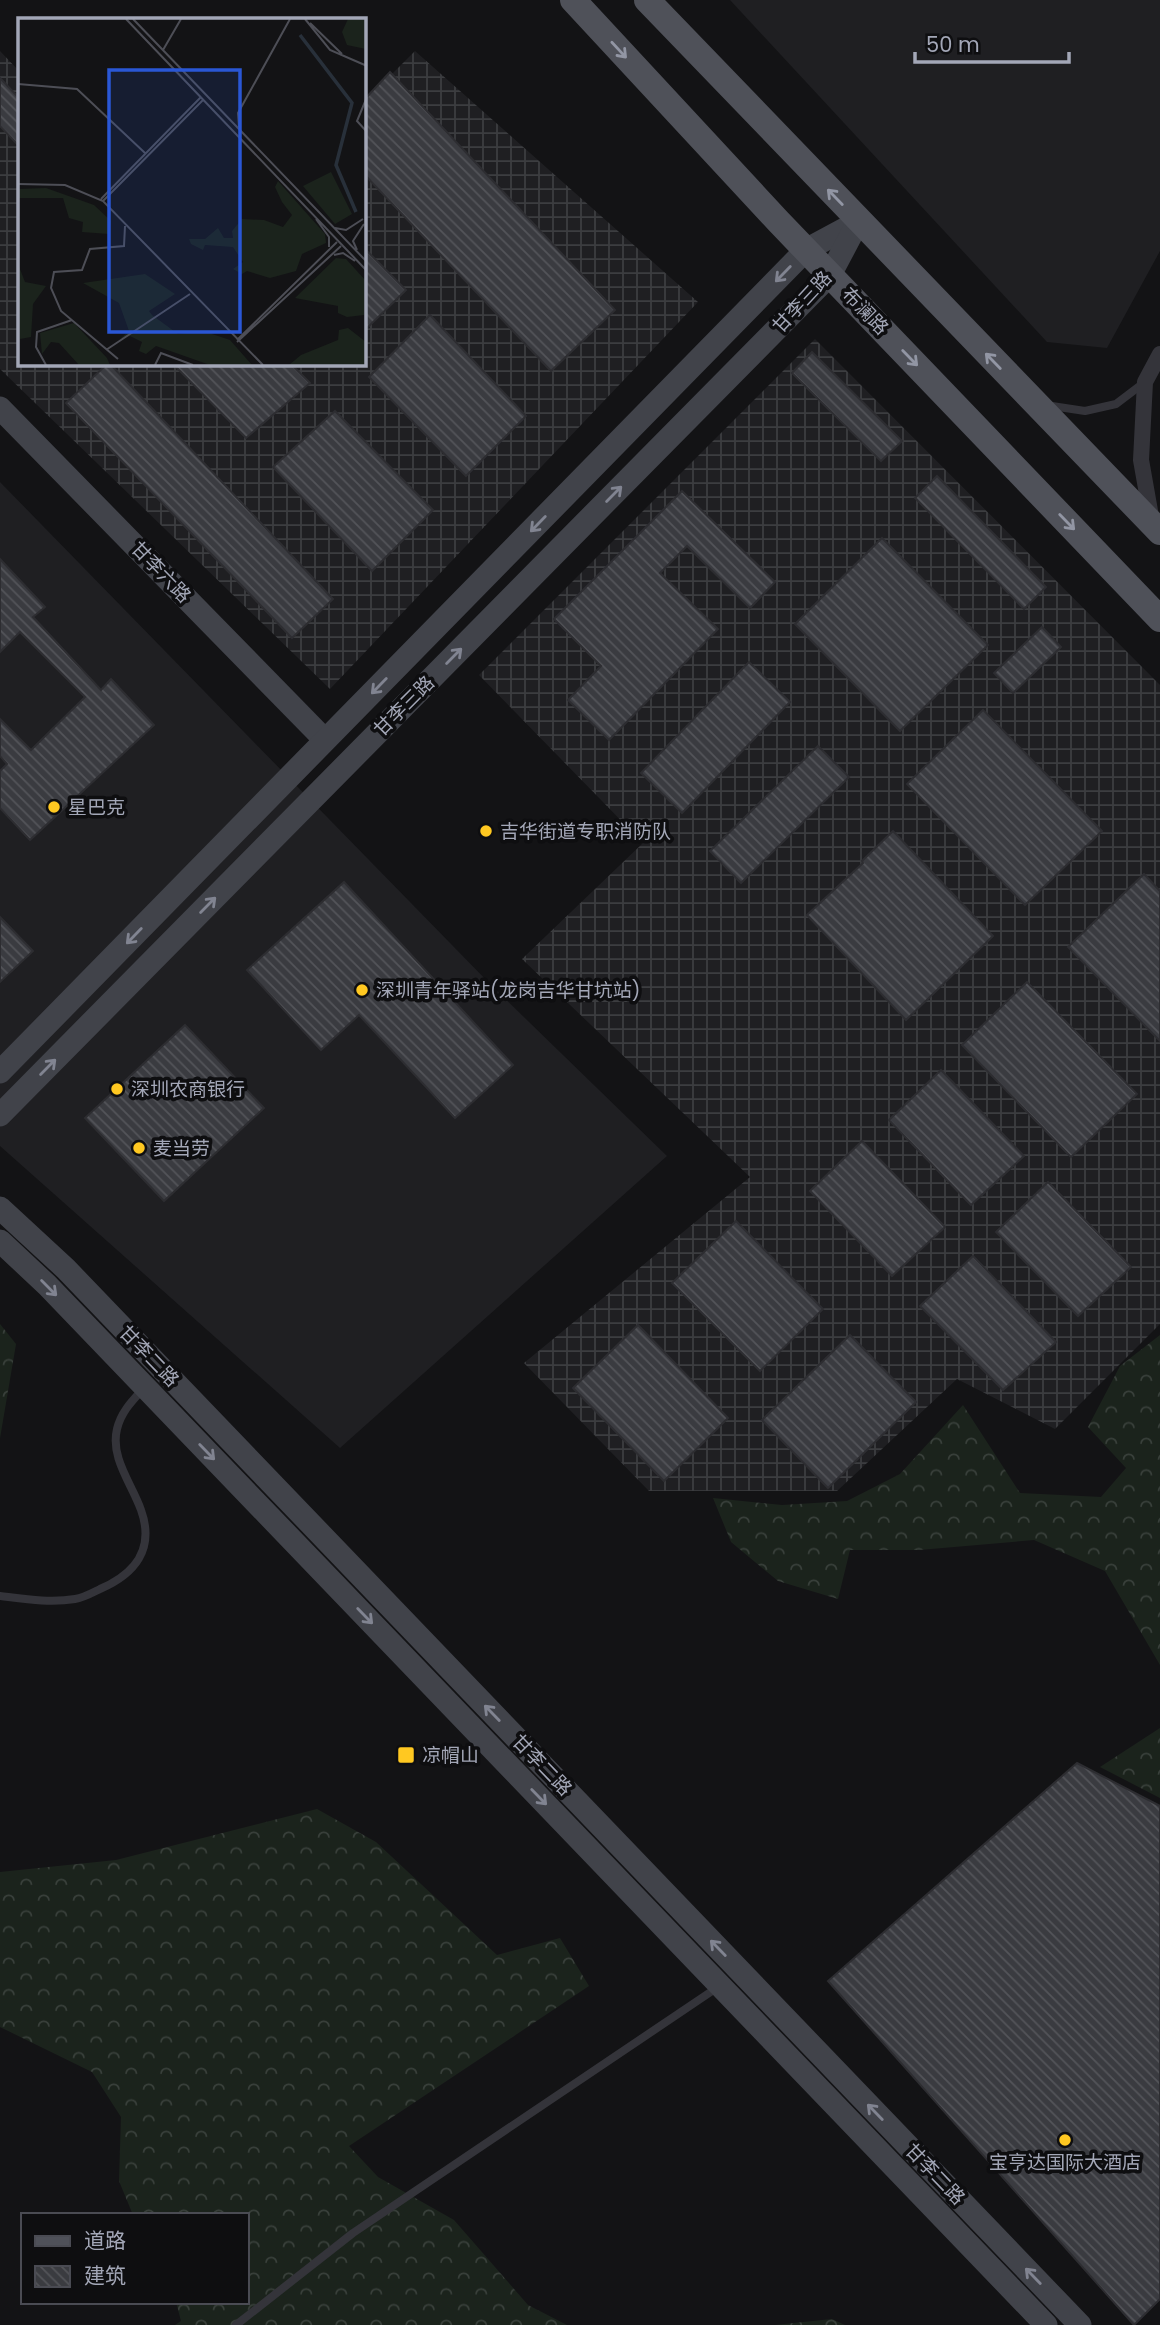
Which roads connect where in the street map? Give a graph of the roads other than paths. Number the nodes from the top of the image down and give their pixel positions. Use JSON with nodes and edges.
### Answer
{"nodes":[{"id":1,"x":573,"y":0,"type":"edge"},
{"id":2,"x":647,"y":0,"type":"edge"},
{"id":3,"x":858,"y":222,"type":"junction"},
{"id":4,"x":806,"y":250,"type":"junction"},
{"id":5,"x":830,"y":275,"type":"junction"},
{"id":6,"x":1160,"y":354,"type":"edge"},
{"id":7,"x":1145,"y":382,"type":"junction"},
{"id":8,"x":1028,"y":397,"type":"junction"},
{"id":9,"x":0,"y":408,"type":"edge"},
{"id":10,"x":1156,"y":528,"type":"edge"},
{"id":11,"x":1160,"y":619,"type":"edge"},
{"id":12,"x":322,"y":737,"type":"dead end"},
{"id":13,"x":0,"y":1072,"type":"edge"},
{"id":14,"x":0,"y":1115,"type":"edge"},
{"id":15,"x":0,"y":1208,"type":"edge"},
{"id":16,"x":0,"y":1241,"type":"edge"},
{"id":17,"x":145,"y":1387,"type":"junction"},
{"id":18,"x":0,"y":1596,"type":"edge"},
{"id":19,"x":720,"y":1985,"type":"junction"},
{"id":20,"x":236,"y":2325,"type":"edge"},
{"id":21,"x":1046,"y":2325,"type":"edge"},
{"id":22,"x":1080,"y":2325,"type":"edge"}],
"edges":[{"from":1,"to":4,"type":"main road","name":"布澜路","one_way":true},
{"from":3,"to":2,"type":"main road","one_way":true},
{"from":3,"to":4,"type":"main road","name":"甘李三路"},
{"from":3,"to":5,"type":"main road","name":"甘李三路"},
{"from":8,"to":3,"type":"main road","one_way":true},
{"from":4,"to":5,"type":"main road","name":"布澜路"},
{"from":4,"to":13,"type":"main road","name":"甘李三路","one_way":true},
{"from":5,"to":11,"type":"main road","name":"布澜路","one_way":true},
{"from":14,"to":5,"type":"main road","name":"甘李三路","one_way":true},
{"from":6,"to":7,"type":"street"},
{"from":7,"to":8,"type":"lane"},
{"from":7,"to":10,"type":"street"},
{"from":8,"to":10,"type":"main road"},
{"from":9,"to":12,"type":"main road","name":"甘李六路"},
{"from":22,"to":15,"type":"main road","name":"甘李二路","one_way":true},
{"from":16,"to":17,"type":"main road","name":"甘李二路","one_way":true},
{"from":17,"to":18,"type":"lane"},
{"from":17,"to":19,"type":"main road","name":"甘李二路","one_way":true},
{"from":19,"to":20,"type":"lane"},
{"from":19,"to":21,"type":"main road","name":"甘李二路"}]}
